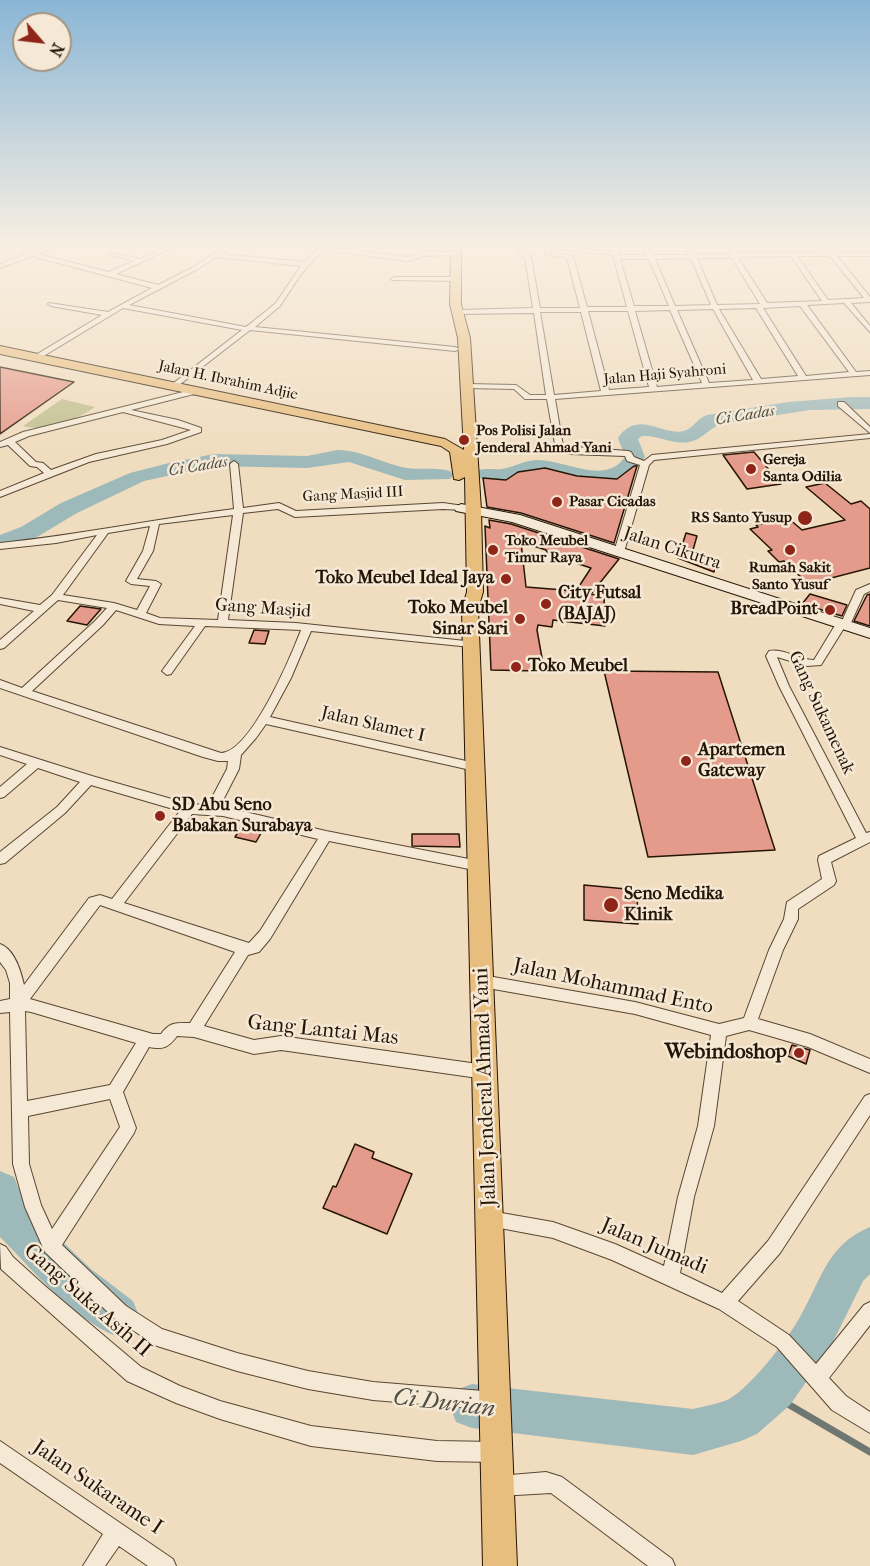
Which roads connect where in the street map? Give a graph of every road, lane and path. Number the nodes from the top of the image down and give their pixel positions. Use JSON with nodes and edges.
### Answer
{"nodes":[{"id":1,"x":105,"y":316,"type":"edge"},
{"id":2,"x":179,"y":316,"type":"edge"},
{"id":3,"x":266,"y":316,"type":"edge"},
{"id":4,"x":458,"y":316,"type":"edge"},
{"id":5,"x":537,"y":316,"type":"edge"},
{"id":6,"x":586,"y":316,"type":"edge"},
{"id":7,"x":631,"y":316,"type":"edge"},
{"id":8,"x":677,"y":316,"type":"edge"},
{"id":9,"x":720,"y":316,"type":"edge"},
{"id":10,"x":767,"y":316,"type":"edge"},
{"id":11,"x":811,"y":316,"type":"edge"},
{"id":12,"x":858,"y":316,"type":"edge"},
{"id":13,"x":459,"y":328,"type":"junction"},
{"id":14,"x":251,"y":329,"type":"junction"},
{"id":15,"x":870,"y":330,"type":"edge"},
{"id":16,"x":455,"y":349,"type":"junction"},
{"id":17,"x":0,"y":350,"type":"edge"},
{"id":18,"x":37,"y":358,"type":"junction"},
{"id":19,"x":870,"y":373,"type":"edge"},
{"id":20,"x":855,"y":375,"type":"junction"},
{"id":21,"x":804,"y":379,"type":"junction"},
{"id":22,"x":758,"y":381,"type":"junction"},
{"id":23,"x":706,"y":385,"type":"junction"},
{"id":24,"x":467,"y":386,"type":"junction"},
{"id":25,"x":174,"y":387,"type":"junction"},
{"id":26,"x":654,"y":390,"type":"junction"},
{"id":27,"x":195,"y":391,"type":"junction"},
{"id":28,"x":606,"y":394,"type":"junction"},
{"id":29,"x":552,"y":397,"type":"junction"},
{"id":30,"x":841,"y":404,"type":"dead end"},
{"id":31,"x":122,"y":410,"type":"junction"},
{"id":32,"x":344,"y":422,"type":"junction"},
{"id":33,"x":456,"y":429,"type":"joint"},
{"id":34,"x":870,"y":431,"type":"edge"},
{"id":35,"x":870,"y":436,"type":"edge"},
{"id":36,"x":4,"y":443,"type":"edge"},
{"id":37,"x":454,"y":448,"type":"joint"},
{"id":38,"x":637,"y":461,"type":"junction"},
{"id":39,"x":234,"y":464,"type":"dead end"},
{"id":40,"x":49,"y":473,"type":"junction"},
{"id":41,"x":0,"y":494,"type":"edge"},
{"id":42,"x":467,"y":509,"type":"junction"},
{"id":43,"x":238,"y":511,"type":"junction"},
{"id":44,"x":155,"y":522,"type":"junction"},
{"id":45,"x":106,"y":530,"type":"junction"},
{"id":46,"x":0,"y":546,"type":"edge"},
{"id":47,"x":620,"y":552,"type":"junction"},
{"id":48,"x":870,"y":587,"type":"edge"},
{"id":49,"x":56,"y":597,"type":"junction"},
{"id":50,"x":0,"y":601,"type":"edge"},
{"id":51,"x":114,"y":606,"type":"junction"},
{"id":52,"x":43,"y":609,"type":"junction"},
{"id":53,"x":140,"y":614,"type":"junction"},
{"id":54,"x":203,"y":622,"type":"junction"},
{"id":55,"x":223,"y":622,"type":"junction"},
{"id":56,"x":843,"y":624,"type":"junction"},
{"id":57,"x":307,"y":628,"type":"junction"},
{"id":58,"x":870,"y":633,"type":"edge"},
{"id":59,"x":471,"y":644,"type":"junction"},
{"id":60,"x":0,"y":646,"type":"edge"},
{"id":61,"x":167,"y":671,"type":"dead end"},
{"id":62,"x":0,"y":684,"type":"edge"},
{"id":63,"x":24,"y":692,"type":"junction"},
{"id":64,"x":263,"y":719,"type":"junction"},
{"id":65,"x":0,"y":751,"type":"edge"},
{"id":66,"x":235,"y":755,"type":"junction"},
{"id":67,"x":37,"y":762,"type":"junction"},
{"id":68,"x":475,"y":766,"type":"junction"},
{"id":69,"x":89,"y":780,"type":"junction"},
{"id":70,"x":0,"y":794,"type":"edge"},
{"id":71,"x":189,"y":809,"type":"junction"},
{"id":72,"x":212,"y":809,"type":"junction"},
{"id":73,"x":326,"y":836,"type":"junction"},
{"id":74,"x":867,"y":837,"type":"edge"},
{"id":75,"x":0,"y":859,"type":"edge"},
{"id":76,"x":479,"y":866,"type":"junction"},
{"id":77,"x":114,"y":906,"type":"junction"},
{"id":78,"x":244,"y":949,"type":"junction"},
{"id":79,"x":0,"y":950,"type":"edge"},
{"id":80,"x":482,"y":981,"type":"junction"},
{"id":81,"x":10,"y":1006,"type":"edge"},
{"id":82,"x":749,"y":1023,"type":"junction"},
{"id":83,"x":194,"y":1030,"type":"junction"},
{"id":84,"x":719,"y":1031,"type":"junction"},
{"id":85,"x":146,"y":1039,"type":"junction"},
{"id":86,"x":870,"y":1066,"type":"edge"},
{"id":87,"x":486,"y":1072,"type":"junction"},
{"id":88,"x":115,"y":1091,"type":"junction"},
{"id":89,"x":870,"y":1101,"type":"edge"},
{"id":90,"x":20,"y":1110,"type":"junction"},
{"id":91,"x":490,"y":1219,"type":"junction"},
{"id":92,"x":51,"y":1246,"type":"junction"},
{"id":93,"x":0,"y":1253,"type":"edge"},
{"id":94,"x":670,"y":1278,"type":"junction"},
{"id":95,"x":725,"y":1303,"type":"junction"},
{"id":96,"x":870,"y":1311,"type":"edge"},
{"id":97,"x":816,"y":1379,"type":"junction"},
{"id":98,"x":496,"y":1422,"type":"junction"},
{"id":99,"x":870,"y":1423,"type":"edge"},
{"id":100,"x":0,"y":1451,"type":"edge"},
{"id":101,"x":498,"y":1486,"type":"junction"},
{"id":102,"x":117,"y":1531,"type":"junction"},
{"id":103,"x":93,"y":1566,"type":"edge"},
{"id":104,"x":166,"y":1566,"type":"edge"},
{"id":105,"x":500,"y":1566,"type":"edge"},
{"id":106,"x":665,"y":1566,"type":"edge"}],
"edges":[{"from":1,"to":18,"type":"street"},
{"from":2,"to":14,"type":"street"},
{"from":3,"to":14,"type":"street"},
{"from":4,"to":13,"type":"main road","name":"Jalan Jenderal Ahmad Yani"},
{"from":5,"to":29,"type":"street"},
{"from":6,"to":28,"type":"street"},
{"from":7,"to":26,"type":"street"},
{"from":8,"to":23,"type":"street"},
{"from":9,"to":22,"type":"street"},
{"from":10,"to":21,"type":"street"},
{"from":11,"to":20,"type":"street"},
{"from":12,"to":15,"type":"street"},
{"from":13,"to":16,"type":"main road","name":"Jalan Jenderal Ahmad Yani"},
{"from":13,"to":24,"type":"main road","name":"Jalan Jenderal Ahmad Yani"},
{"from":14,"to":16,"type":"street"},
{"from":14,"to":25,"type":"street"},
{"from":16,"to":33,"type":"main road","name":"Jalan Jenderal Ahmad Yani"},
{"from":17,"to":18,"type":"main road","name":"Jalan H. Ibrahim Adjie"},
{"from":18,"to":25,"type":"main road","name":"Jalan H. Ibrahim Adjie"},
{"from":19,"to":20,"type":"street","name":"Jalan Haji Syahroni"},
{"from":20,"to":21,"type":"street","name":"Jalan Haji Syahroni"},
{"from":21,"to":22,"type":"street","name":"Jalan Haji Syahroni"},
{"from":22,"to":23,"type":"street","name":"Jalan Haji Syahroni"},
{"from":23,"to":26,"type":"street","name":"Jalan Haji Syahroni"},
{"from":24,"to":29,"type":"street","name":"Jalan Haji Syahroni"},
{"from":24,"to":42,"type":"main road","name":"Jalan Jenderal Ahmad Yani"},
{"from":25,"to":27,"type":"main road","name":"Jalan H. Ibrahim Adjie"},
{"from":26,"to":28,"type":"street","name":"Jalan Haji Syahroni"},
{"from":27,"to":31,"type":"street"},
{"from":27,"to":32,"type":"main road","name":"Jalan H. Ibrahim Adjie"},
{"from":28,"to":29,"type":"street","name":"Jalan Haji Syahroni"},
{"from":29,"to":38,"type":"street"},
{"from":30,"to":34,"type":"street"},
{"from":31,"to":36,"type":"street"},
{"from":31,"to":40,"type":"street"},
{"from":32,"to":33,"type":"main road","name":"Jalan H. Ibrahim Adjie"},
{"from":32,"to":37,"type":"main road","name":"Jalan H. Ibrahim Adjie"},
{"from":35,"to":38,"type":"street"},
{"from":36,"to":40,"type":"street"},
{"from":37,"to":42,"type":"main road","name":"Jalan Jenderal Ahmad Yani"},
{"from":38,"to":47,"type":"street"},
{"from":39,"to":43,"type":"street"},
{"from":40,"to":41,"type":"street"},
{"from":42,"to":43,"type":"street","name":"Gang Masjid III"},
{"from":42,"to":47,"type":"main road","name":"Jalan Cikutra"},
{"from":42,"to":59,"type":"main road","name":"Jalan Jenderal Ahmad Yani"},
{"from":43,"to":44,"type":"street","name":"Gang Masjid III"},
{"from":43,"to":55,"type":"street"},
{"from":44,"to":45,"type":"street","name":"Gang Masjid III"},
{"from":44,"to":53,"type":"street"},
{"from":45,"to":46,"type":"street","name":"Gang Masjid III"},
{"from":45,"to":49,"type":"street"},
{"from":47,"to":56,"type":"main road","name":"Jalan Cikutra"},
{"from":48,"to":56,"type":"street"},
{"from":49,"to":51,"type":"street","name":"Gang Masjid"},
{"from":49,"to":52,"type":"street"},
{"from":50,"to":52,"type":"street"},
{"from":51,"to":53,"type":"street","name":"Gang Masjid"},
{"from":51,"to":63,"type":"street"},
{"from":52,"to":60,"type":"street"},
{"from":53,"to":54,"type":"street","name":"Gang Masjid"},
{"from":54,"to":55,"type":"street","name":"Gang Masjid"},
{"from":54,"to":61,"type":"street"},
{"from":55,"to":57,"type":"street","name":"Gang Masjid"},
{"from":56,"to":58,"type":"main road","name":"Jalan Cikutra"},
{"from":56,"to":74,"type":"street","name":"Gang Sukamenak"},
{"from":57,"to":59,"type":"street","name":"Gang Masjid"},
{"from":57,"to":64,"type":"street"},
{"from":59,"to":68,"type":"main road","name":"Jalan Jenderal Ahmad Yani"},
{"from":62,"to":63,"type":"street"},
{"from":63,"to":66,"type":"street"},
{"from":64,"to":66,"type":"street"},
{"from":64,"to":68,"type":"street","name":"Jalan Slamet I"},
{"from":65,"to":67,"type":"street"},
{"from":66,"to":72,"type":"street"},
{"from":67,"to":69,"type":"street"},
{"from":67,"to":70,"type":"street"},
{"from":68,"to":76,"type":"main road","name":"Jalan Jenderal Ahmad Yani"},
{"from":69,"to":71,"type":"street"},
{"from":69,"to":75,"type":"street"},
{"from":71,"to":72,"type":"street"},
{"from":71,"to":77,"type":"street"},
{"from":72,"to":73,"type":"street"},
{"from":73,"to":76,"type":"street"},
{"from":73,"to":78,"type":"street"},
{"from":74,"to":82,"type":"street"},
{"from":76,"to":80,"type":"main road","name":"Jalan Jenderal Ahmad Yani"},
{"from":77,"to":78,"type":"street"},
{"from":77,"to":81,"type":"street"},
{"from":78,"to":83,"type":"street"},
{"from":79,"to":81,"type":"street"},
{"from":80,"to":84,"type":"street","name":"Jalan Mohammad Ento"},
{"from":80,"to":87,"type":"main road","name":"Jalan Jenderal Ahmad Yani"},
{"from":81,"to":85,"type":"street"},
{"from":81,"to":90,"type":"street"},
{"from":82,"to":84,"type":"street","name":"Jalan Mohammad Ento"},
{"from":82,"to":86,"type":"street"},
{"from":83,"to":85,"type":"street"},
{"from":83,"to":87,"type":"street","name":"Gang Lantai Mas"},
{"from":84,"to":94,"type":"street"},
{"from":85,"to":88,"type":"street"},
{"from":87,"to":91,"type":"main road","name":"Jalan Jenderal Ahmad Yani"},
{"from":88,"to":90,"type":"street"},
{"from":88,"to":92,"type":"street"},
{"from":89,"to":95,"type":"street"},
{"from":90,"to":92,"type":"street"},
{"from":91,"to":94,"type":"street","name":"Jalan Jumadi"},
{"from":91,"to":98,"type":"main road","name":"Jalan Jenderal Ahmad Yani"},
{"from":92,"to":98,"type":"street"},
{"from":93,"to":98,"type":"street","name":"Gang Suka Asih II"},
{"from":94,"to":95,"type":"street","name":"Jalan Jumadi"},
{"from":95,"to":97,"type":"street","name":"Jalan Jumadi"},
{"from":96,"to":97,"type":"street"},
{"from":97,"to":99,"type":"street","name":"Jalan Jumadi"},
{"from":98,"to":101,"type":"main road","name":"Jalan Jenderal Ahmad Yani"},
{"from":100,"to":102,"type":"street","name":"Jalan Sukarame I"},
{"from":101,"to":105,"type":"main road","name":"Jalan Jenderal Ahmad Yani"},
{"from":101,"to":106,"type":"street"},
{"from":102,"to":103,"type":"street"},
{"from":102,"to":104,"type":"street","name":"Jalan Sukarame I"}]}
